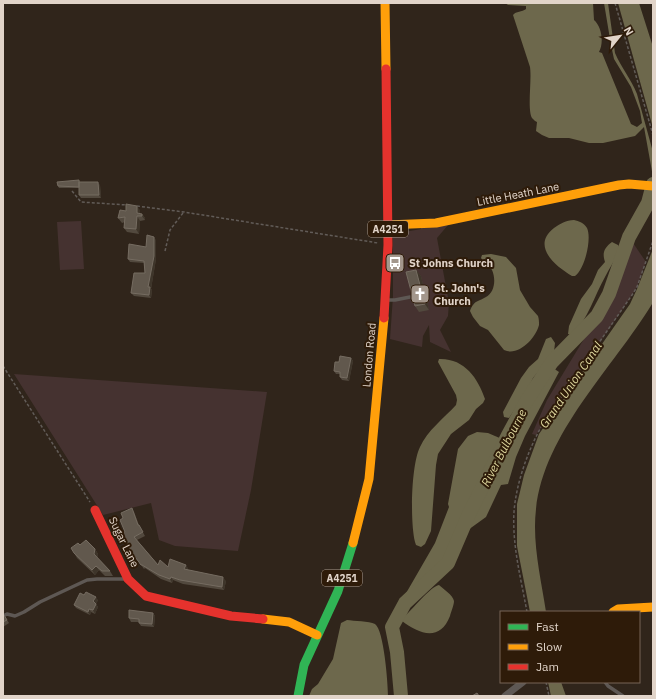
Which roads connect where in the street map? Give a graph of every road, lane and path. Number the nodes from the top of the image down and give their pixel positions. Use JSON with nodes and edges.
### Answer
{"nodes":[{"id":1,"x":385,"y":3,"type":"edge"},
{"id":2,"x":615,"y":3,"type":"edge"},
{"id":3,"x":653,"y":135,"type":"edge"},
{"id":4,"x":653,"y":186,"type":"edge"},
{"id":5,"x":72,"y":192,"type":"dead end"},
{"id":6,"x":184,"y":212,"type":"junction"},
{"id":7,"x":388,"y":225,"type":"junction"},
{"id":8,"x":653,"y":241,"type":"edge"},
{"id":9,"x":388,"y":245,"type":"junction"},
{"id":10,"x":165,"y":251,"type":"dead end"},
{"id":11,"x":410,"y":297,"type":"edge"},
{"id":12,"x":386,"y":300,"type":"junction"},
{"id":13,"x":3,"y":366,"type":"edge"},
{"id":14,"x":95,"y":510,"type":"joint"},
{"id":15,"x":128,"y":580,"type":"junction"},
{"id":16,"x":653,"y":607,"type":"edge"},
{"id":17,"x":527,"y":611,"type":"edge"},
{"id":18,"x":615,"y":611,"type":"edge"},
{"id":19,"x":3,"y":616,"type":"edge"},
{"id":20,"x":317,"y":635,"type":"junction"},
{"id":21,"x":522,"y":683,"type":"edge"},
{"id":22,"x":546,"y":683,"type":"edge"},
{"id":23,"x":606,"y":683,"type":"edge"},
{"id":24,"x":298,"y":696,"type":"edge"},
{"id":25,"x":506,"y":696,"type":"edge"},
{"id":26,"x":549,"y":696,"type":"edge"},
{"id":27,"x":623,"y":696,"type":"edge"}],
"edges":[{"from":1,"to":7,"type":"main road","name":"London Road","number":"A4251"},
{"from":2,"to":3,"type":"path"},
{"from":4,"to":7,"type":"main road","name":"Little Heath Lane"},
{"from":5,"to":6,"type":"path"},
{"from":6,"to":9,"type":"path"},
{"from":6,"to":10,"type":"path"},
{"from":7,"to":9,"type":"main road","name":"London Road","number":"A4251"},
{"from":8,"to":17,"type":"path"},
{"from":9,"to":12,"type":"main road","name":"London Road","number":"A4251"},
{"from":11,"to":12,"type":"lane"},
{"from":12,"to":20,"type":"main road","name":"London Road","number":"A4251"},
{"from":13,"to":14,"type":"path","name":"Sugar Lane"},
{"from":14,"to":15,"type":"main road","name":"Sugar Lane"},
{"from":15,"to":19,"type":"lane"},
{"from":15,"to":20,"type":"main road","name":"Sugar Lane"},
{"from":16,"to":18,"type":"main road"},
{"from":20,"to":24,"type":"main road","name":"London Road","number":"A4251"},
{"from":21,"to":25,"type":"street"},
{"from":22,"to":26,"type":"path"},
{"from":23,"to":27,"type":"lane"}]}
